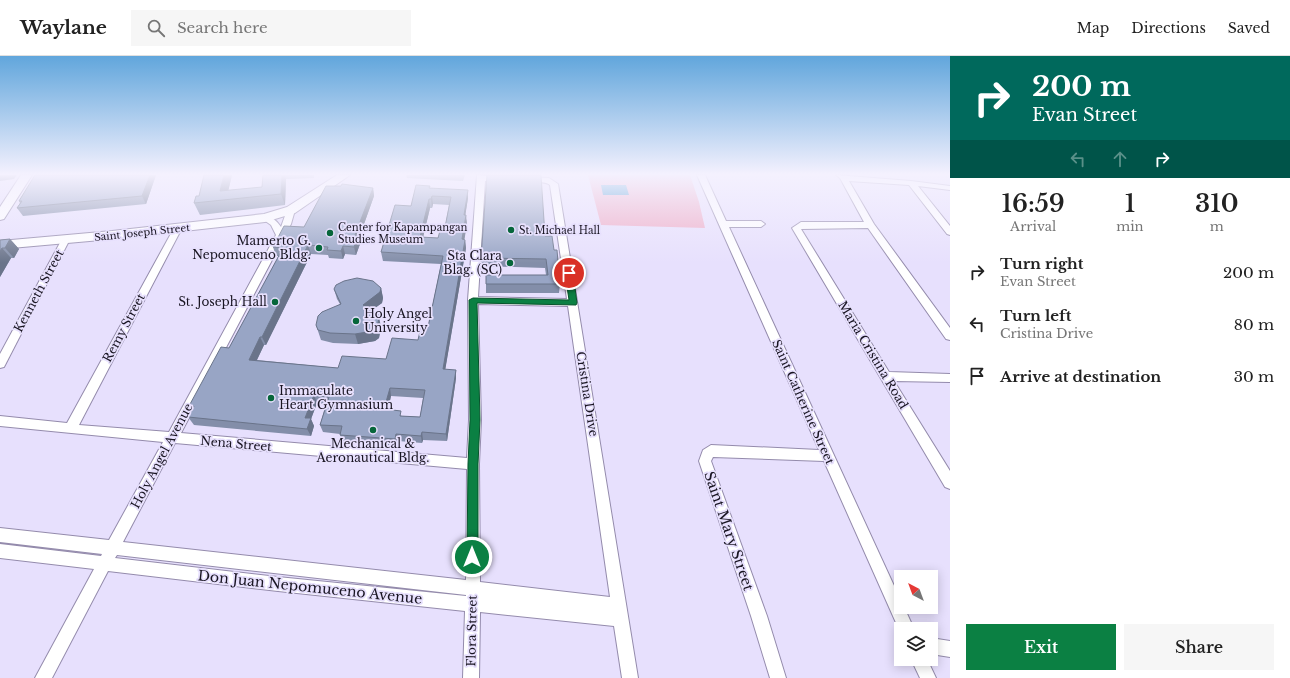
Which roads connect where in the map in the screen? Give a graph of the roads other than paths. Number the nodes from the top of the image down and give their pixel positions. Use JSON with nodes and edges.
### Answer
{"nodes":[{"id":1,"x":300,"y":204,"type":"edge"},
{"id":2,"x":479,"y":204,"type":"edge"},
{"id":3,"x":557,"y":204,"type":"edge"},
{"id":4,"x":713,"y":204,"type":"edge"},
{"id":5,"x":858,"y":204,"type":"edge"},
{"id":6,"x":930,"y":204,"type":"edge"},
{"id":7,"x":291,"y":210,"type":"junction"},
{"id":8,"x":265,"y":218,"type":"junction"},
{"id":9,"x":945,"y":221,"type":"edge"},
{"id":10,"x":722,"y":224,"type":"junction"},
{"id":11,"x":761,"y":224,"type":"dead end"},
{"id":12,"x":870,"y":225,"type":"junction"},
{"id":13,"x":178,"y":228,"type":"junction"},
{"id":14,"x":950,"y":232,"type":"edge"},
{"id":15,"x":280,"y":234,"type":"junction"},
{"id":16,"x":66,"y":239,"type":"junction"},
{"id":17,"x":0,"y":245,"type":"edge"},
{"id":18,"x":473,"y":300,"type":"junction"},
{"id":19,"x":573,"y":303,"type":"junction"},
{"id":20,"x":950,"y":336,"type":"edge"},
{"id":21,"x":0,"y":364,"type":"edge"},
{"id":22,"x":886,"y":376,"type":"junction"},
{"id":23,"x":950,"y":378,"type":"edge"},
{"id":24,"x":0,"y":420,"type":"edge"},
{"id":25,"x":70,"y":429,"type":"junction"},
{"id":26,"x":172,"y":438,"type":"junction"},
{"id":27,"x":828,"y":456,"type":"junction"},
{"id":28,"x":473,"y":464,"type":"junction"},
{"id":29,"x":950,"y":483,"type":"edge"},
{"id":30,"x":0,"y":535,"type":"edge"},
{"id":31,"x":113,"y":547,"type":"junction"},
{"id":32,"x":0,"y":551,"type":"edge"},
{"id":33,"x":104,"y":564,"type":"junction"},
{"id":34,"x":283,"y":568,"type":"junction"},
{"id":35,"x":278,"y":584,"type":"junction"},
{"id":36,"x":472,"y":588,"type":"junction"},
{"id":37,"x":473,"y":603,"type":"junction"},
{"id":38,"x":620,"y":612,"type":"junction"},
{"id":39,"x":903,"y":622,"type":"edge"},
{"id":40,"x":938,"y":647,"type":"edge"},
{"id":41,"x":950,"y":649,"type":"edge"},
{"id":42,"x":922,"y":666,"type":"edge"},
{"id":43,"x":44,"y":678,"type":"edge"},
{"id":44,"x":471,"y":678,"type":"edge"},
{"id":45,"x":630,"y":678,"type":"edge"},
{"id":46,"x":778,"y":678,"type":"edge"},
{"id":47,"x":928,"y":678,"type":"edge"}],
"edges":[{"from":1,"to":7,"type":"street","name":"Saint Joseph Street"},
{"from":2,"to":18,"type":"street","name":"Flora Street"},
{"from":3,"to":19,"type":"street","name":"Cristina Drive"},
{"from":4,"to":10,"type":"street","name":"Saint Catherine Street"},
{"from":5,"to":12,"type":"street"},
{"from":6,"to":9,"type":"street"},
{"from":7,"to":8,"type":"street","name":"Saint Joseph Street"},
{"from":7,"to":15,"type":"street","name":"Holy Angel Avenue"},
{"from":8,"to":13,"type":"street","name":"Saint Joseph Street"},
{"from":8,"to":15,"type":"street"},
{"from":9,"to":14,"type":"street"},
{"from":10,"to":11,"type":"street"},
{"from":10,"to":27,"type":"street","name":"Saint Catherine Street"},
{"from":12,"to":20,"type":"street"},
{"from":12,"to":22,"type":"street","name":"Maria Cristina Road"},
{"from":13,"to":16,"type":"street","name":"Saint Joseph Street"},
{"from":13,"to":25,"type":"street","name":"Remy Street"},
{"from":15,"to":26,"type":"street","name":"Holy Angel Avenue"},
{"from":16,"to":17,"type":"street","name":"Saint Joseph Street"},
{"from":16,"to":21,"type":"street","name":"Kenneth Street"},
{"from":18,"to":19,"type":"street"},
{"from":18,"to":28,"type":"street","name":"Flora Street"},
{"from":19,"to":38,"type":"street","name":"Cristina Drive"},
{"from":22,"to":23,"type":"street"},
{"from":22,"to":29,"type":"street","name":"Maria Cristina Road"},
{"from":24,"to":25,"type":"street","name":"Nena Street"},
{"from":25,"to":26,"type":"street","name":"Nena Street"},
{"from":26,"to":28,"type":"street","name":"Nena Street"},
{"from":26,"to":31,"type":"street","name":"Holy Angel Avenue"},
{"from":27,"to":39,"type":"street","name":"Saint Catherine Street"},
{"from":27,"to":46,"type":"street","name":"Saint Mary Street"},
{"from":28,"to":36,"type":"street","name":"Flora Street"},
{"from":30,"to":31,"type":"street","name":"Don Juan Nepomuceno Avenue"},
{"from":31,"to":33,"type":"street","name":"Holy Angel Avenue"},
{"from":31,"to":34,"type":"street","name":"Don Juan Nepomuceno Avenue"},
{"from":32,"to":33,"type":"street","name":"Don Juan Nepomuceno Avenue"},
{"from":33,"to":35,"type":"street","name":"Don Juan Nepomuceno Avenue"},
{"from":33,"to":43,"type":"street","name":"Holy Angel Avenue"},
{"from":34,"to":35,"type":"street"},
{"from":34,"to":36,"type":"street","name":"Don Juan Nepomuceno Avenue"},
{"from":35,"to":37,"type":"street","name":"Don Juan Nepomuceno Avenue"},
{"from":36,"to":37,"type":"street","name":"Flora Street"},
{"from":36,"to":38,"type":"street","name":"Don Juan Nepomuceno Avenue"},
{"from":37,"to":38,"type":"street","name":"Don Juan Nepomuceno Avenue"},
{"from":37,"to":44,"type":"street","name":"Flora Street"},
{"from":38,"to":45,"type":"street","name":"Cristina Drive"},
{"from":40,"to":41,"type":"street"},
{"from":42,"to":47,"type":"street"}]}
